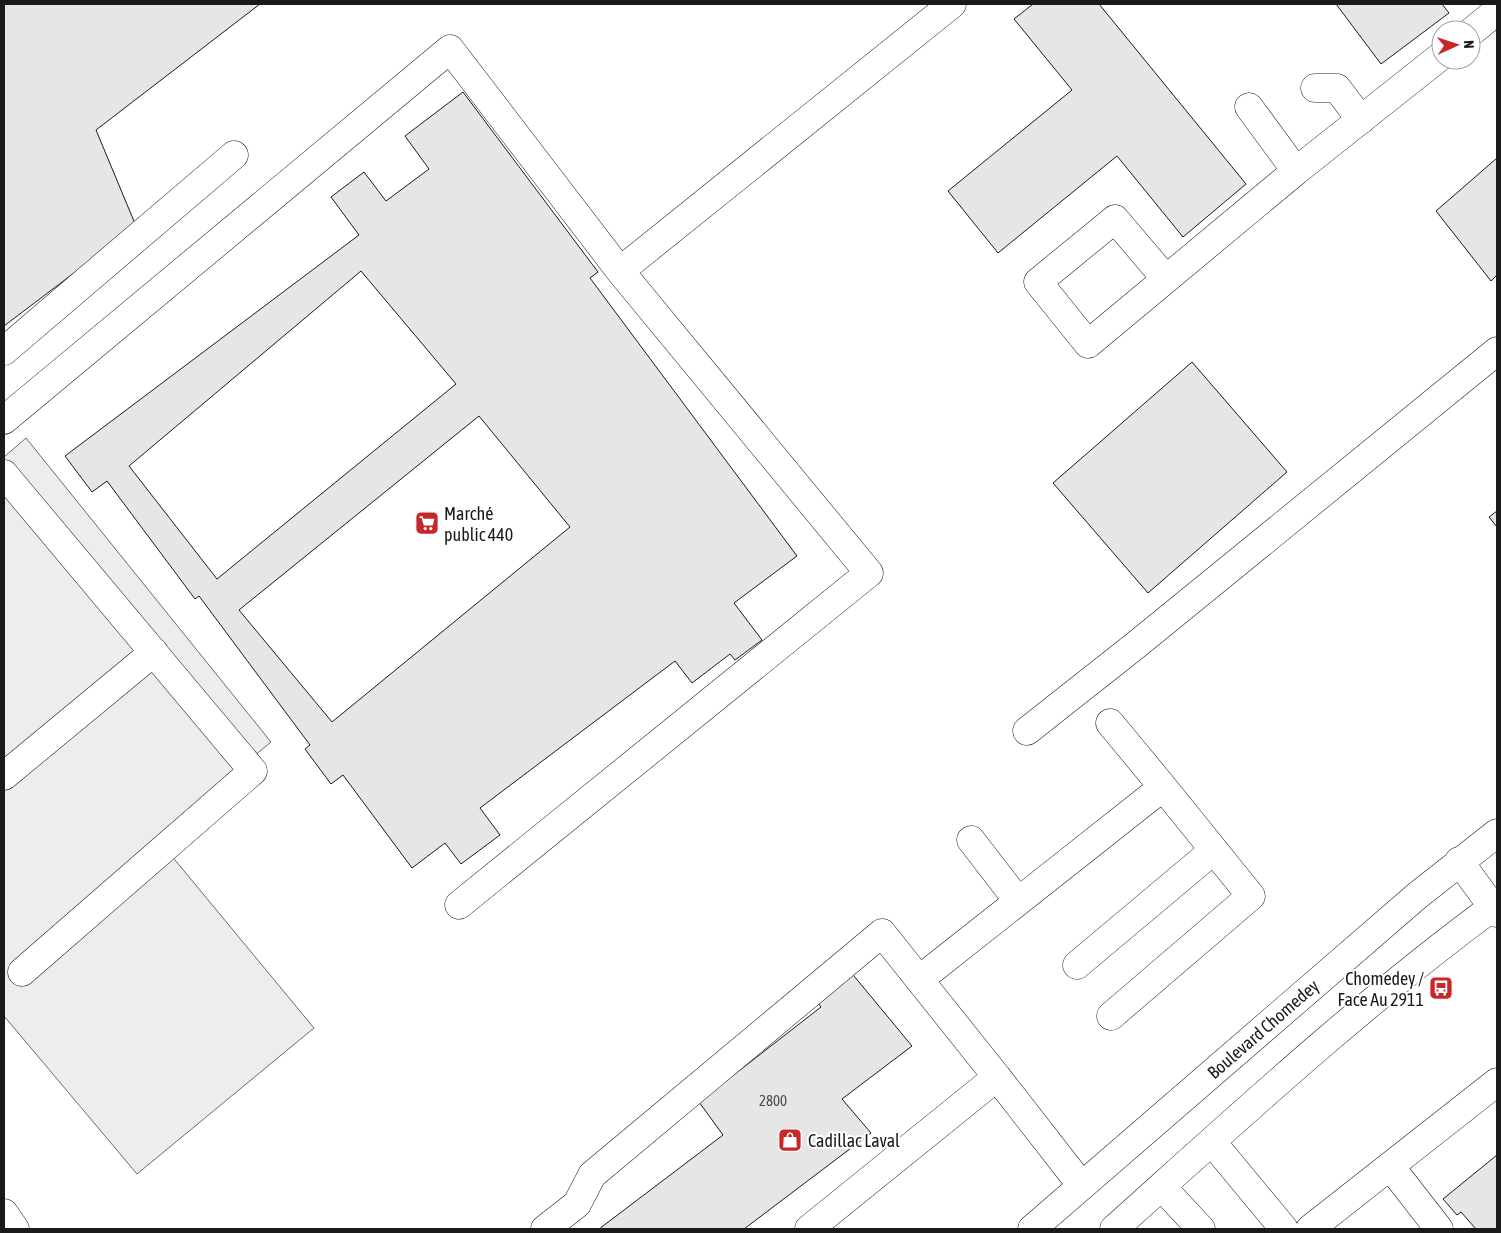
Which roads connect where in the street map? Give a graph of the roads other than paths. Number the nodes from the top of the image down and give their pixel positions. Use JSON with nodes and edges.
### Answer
{"nodes":[{"id":1,"x":952,"y":4,"type":"edge"},
{"id":2,"x":1497,"y":11,"type":"edge"},
{"id":3,"x":1481,"y":24,"type":"edge"},
{"id":4,"x":1431,"y":64,"type":"edge"},
{"id":5,"x":1315,"y":88,"type":"dead end"},
{"id":6,"x":1249,"y":107,"type":"dead end"},
{"id":7,"x":1361,"y":120,"type":"junction"},
{"id":8,"x":234,"y":155,"type":"dead end"},
{"id":9,"x":1296,"y":171,"type":"junction"},
{"id":10,"x":620,"y":271,"type":"junction"},
{"id":11,"x":1165,"y":278,"type":"junction"},
{"id":12,"x":4,"y":351,"type":"edge"},
{"id":13,"x":1497,"y":351,"type":"edge"},
{"id":14,"x":4,"y":420,"type":"edge"},
{"id":15,"x":4,"y":474,"type":"edge"},
{"id":16,"x":154,"y":652,"type":"junction"},
{"id":17,"x":1110,"y":723,"type":"dead end"},
{"id":18,"x":1027,"y":731,"type":"dead end"},
{"id":19,"x":4,"y":776,"type":"edge"},
{"id":20,"x":1163,"y":787,"type":"junction"},
{"id":21,"x":1497,"y":833,"type":"edge"},
{"id":22,"x":971,"y":840,"type":"dead end"},
{"id":23,"x":1214,"y":850,"type":"junction"},
{"id":24,"x":1459,"y":861,"type":"junction"},
{"id":25,"x":1018,"y":901,"type":"junction"},
{"id":26,"x":459,"y":905,"type":"dead end"},
{"id":27,"x":1496,"y":908,"type":"edge"},
{"id":28,"x":1077,"y":965,"type":"dead end"},
{"id":29,"x":22,"y":972,"type":"dead end"},
{"id":30,"x":920,"y":979,"type":"junction"},
{"id":31,"x":1111,"y":1016,"type":"dead end"},
{"id":32,"x":997,"y":1077,"type":"junction"},
{"id":33,"x":1497,"y":1082,"type":"edge"},
{"id":34,"x":1212,"y":1142,"type":"junction"},
{"id":35,"x":1390,"y":1166,"type":"junction"},
{"id":36,"x":1082,"y":1186,"type":"junction"},
{"id":37,"x":1162,"y":1187,"type":"junction"},
{"id":38,"x":4,"y":1212,"type":"edge"},
{"id":39,"x":15,"y":1229,"type":"edge"},
{"id":40,"x":545,"y":1229,"type":"edge"},
{"id":41,"x":809,"y":1229,"type":"edge"},
{"id":42,"x":1032,"y":1229,"type":"edge"},
{"id":43,"x":1114,"y":1229,"type":"edge"},
{"id":44,"x":1201,"y":1229,"type":"edge"},
{"id":45,"x":1284,"y":1229,"type":"edge"},
{"id":46,"x":1310,"y":1229,"type":"edge"},
{"id":47,"x":1439,"y":1229,"type":"edge"}],
"edges":[{"from":1,"to":10,"type":"street"},
{"from":2,"to":3,"type":"street"},
{"from":4,"to":7,"type":"street"},
{"from":5,"to":7,"type":"street"},
{"from":6,"to":9,"type":"street"},
{"from":7,"to":9,"type":"street"},
{"from":8,"to":12,"type":"street"},
{"from":9,"to":11,"type":"street"},
{"from":10,"to":14,"type":"street"},
{"from":10,"to":26,"type":"street"},
{"from":11,"to":11,"type":"street"},
{"from":13,"to":18,"type":"street"},
{"from":15,"to":16,"type":"street"},
{"from":16,"to":19,"type":"street"},
{"from":16,"to":29,"type":"street"},
{"from":17,"to":20,"type":"street"},
{"from":20,"to":23,"type":"street"},
{"from":20,"to":25,"type":"street"},
{"from":21,"to":24,"type":"street","name":"Boulevard Chomedey"},
{"from":22,"to":25,"type":"street"},
{"from":23,"to":28,"type":"street"},
{"from":23,"to":31,"type":"street"},
{"from":24,"to":27,"type":"street"},
{"from":24,"to":36,"type":"street","name":"Boulevard Chomedey"},
{"from":25,"to":30,"type":"street"},
{"from":27,"to":34,"type":"street"},
{"from":30,"to":32,"type":"street"},
{"from":30,"to":40,"type":"street"},
{"from":32,"to":36,"type":"street"},
{"from":32,"to":41,"type":"street"},
{"from":33,"to":35,"type":"street"},
{"from":34,"to":37,"type":"street"},
{"from":34,"to":45,"type":"street"},
{"from":35,"to":46,"type":"street"},
{"from":35,"to":47,"type":"street"},
{"from":36,"to":42,"type":"street","name":"Boulevard Chomedey"},
{"from":37,"to":43,"type":"street"},
{"from":37,"to":44,"type":"street"},
{"from":38,"to":39,"type":"street"}]}
